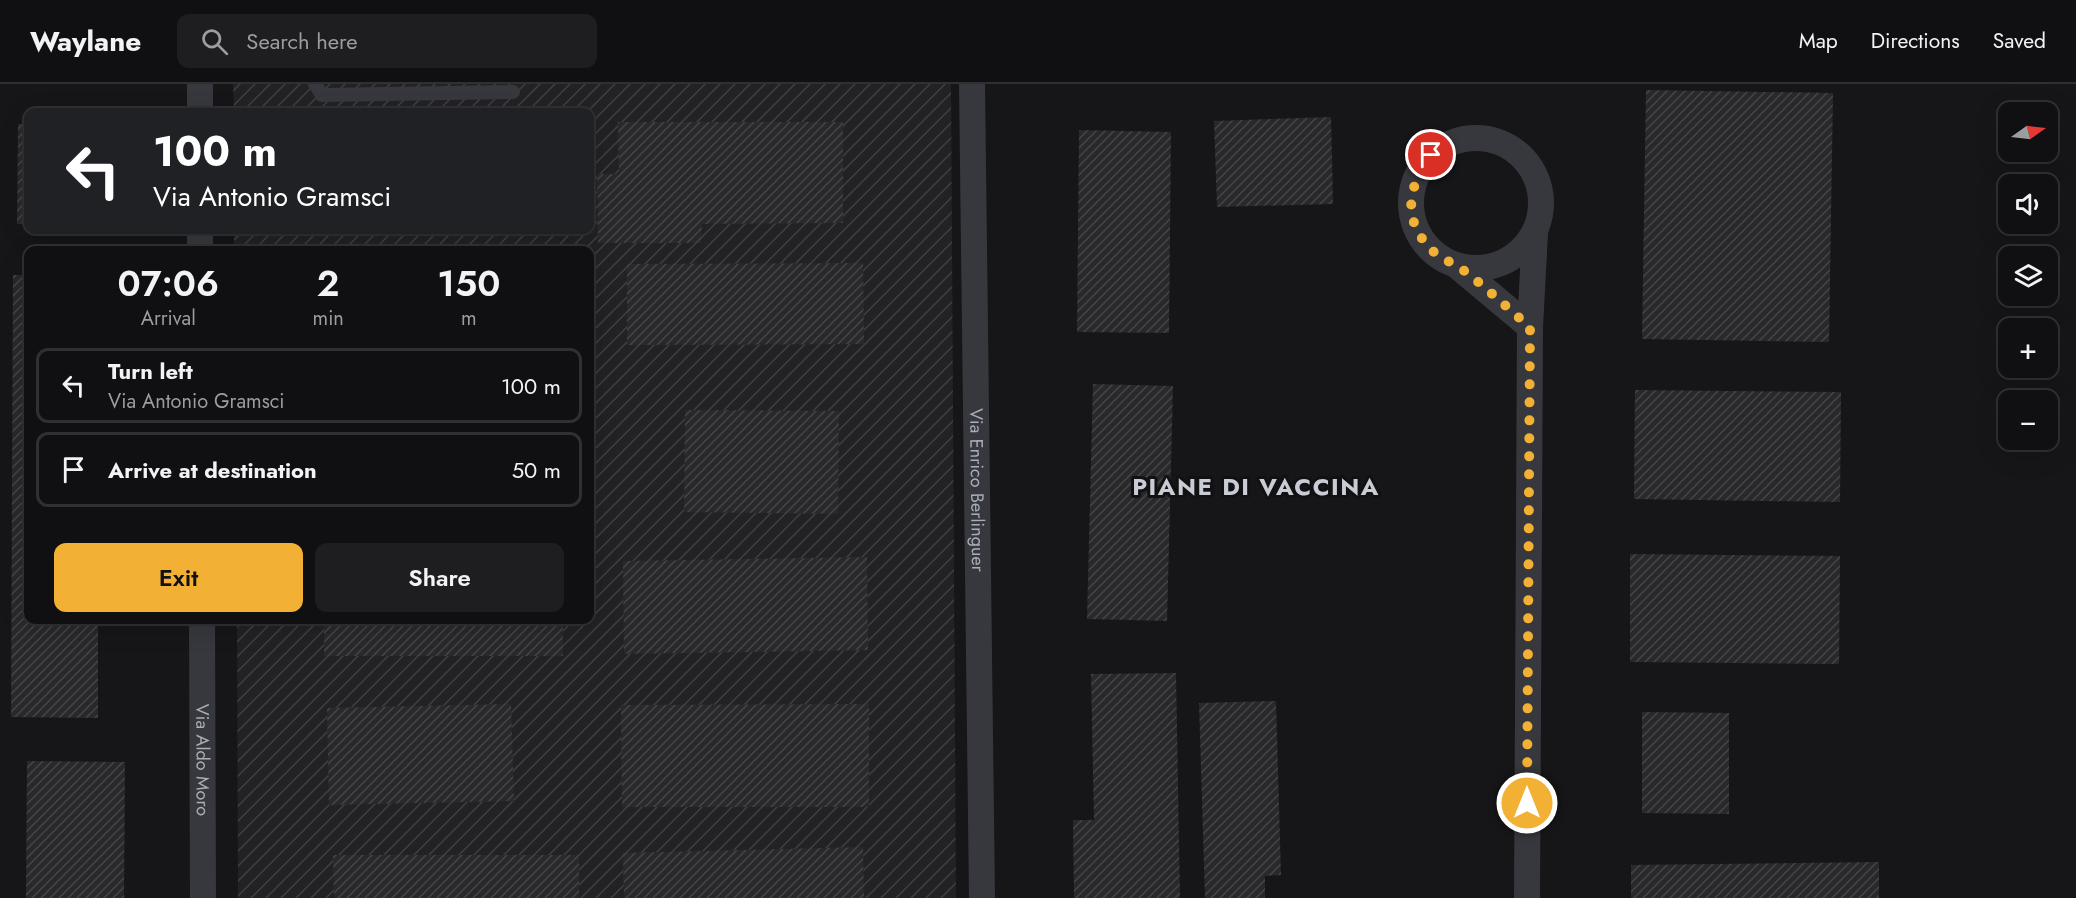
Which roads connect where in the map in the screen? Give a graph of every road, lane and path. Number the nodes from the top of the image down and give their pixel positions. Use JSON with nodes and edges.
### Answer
{"nodes":[{"id":1,"x":200,"y":84,"type":"edge"},
{"id":2,"x":315,"y":84,"type":"edge"},
{"id":3,"x":972,"y":84,"type":"edge"},
{"id":4,"x":513,"y":92,"type":"dead end"},
{"id":5,"x":200,"y":108,"type":"edge"},
{"id":6,"x":1535,"y":233,"type":"junction"},
{"id":7,"x":1457,"y":266,"type":"junction"},
{"id":8,"x":1530,"y":327,"type":"junction"},
{"id":9,"x":202,"y":624,"type":"edge"},
{"id":10,"x":203,"y":898,"type":"edge"},
{"id":11,"x":982,"y":898,"type":"edge"},
{"id":12,"x":1527,"y":898,"type":"edge"}],
"edges":[{"from":1,"to":5,"type":"street"},
{"from":2,"to":4,"type":"lane"},
{"from":3,"to":11,"type":"street","name":"Via Enrico Berlinguer"},
{"from":6,"to":7,"type":"street"},
{"from":6,"to":7,"type":"street"},
{"from":6,"to":8,"type":"street"},
{"from":7,"to":8,"type":"street"},
{"from":8,"to":12,"type":"street"},
{"from":9,"to":10,"type":"street","name":"Via Aldo Moro"}]}
